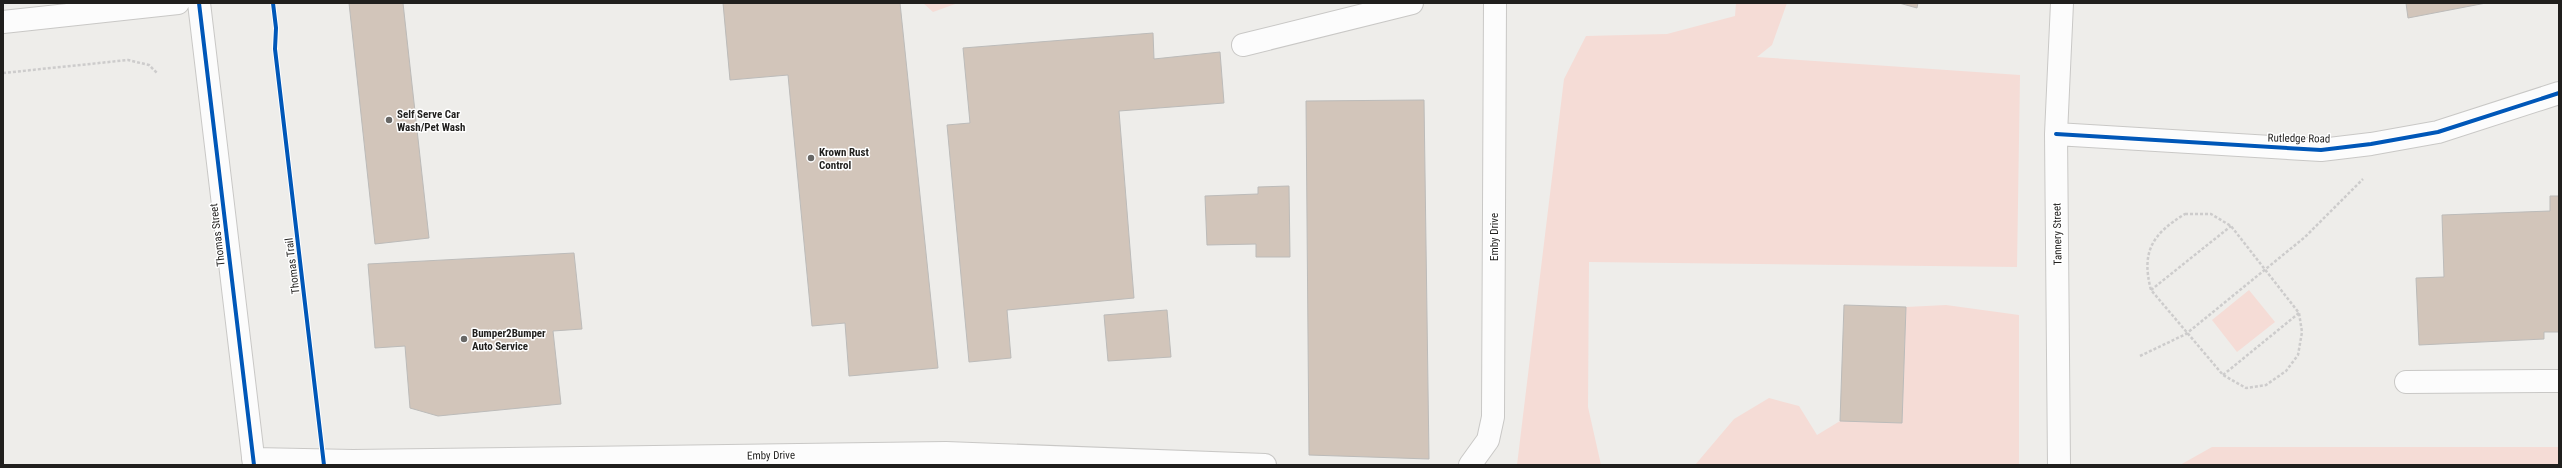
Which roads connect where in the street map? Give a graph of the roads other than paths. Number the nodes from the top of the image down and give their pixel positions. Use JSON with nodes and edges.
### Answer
{"nodes":[{"id":1,"x":178,"y":3,"type":"edge"},
{"id":2,"x":198,"y":3,"type":"edge"},
{"id":3,"x":1412,"y":3,"type":"edge"},
{"id":4,"x":1495,"y":3,"type":"edge"},
{"id":5,"x":2062,"y":3,"type":"edge"},
{"id":6,"x":3,"y":22,"type":"edge"},
{"id":7,"x":1244,"y":45,"type":"dead end"},
{"id":8,"x":2559,"y":93,"type":"edge"},
{"id":9,"x":2056,"y":134,"type":"junction"},
{"id":10,"x":2559,"y":381,"type":"edge"},
{"id":11,"x":2406,"y":382,"type":"dead end"},
{"id":12,"x":254,"y":462,"type":"edge"},
{"id":13,"x":1265,"y":465,"type":"edge"},
{"id":14,"x":1470,"y":465,"type":"edge"},
{"id":15,"x":2059,"y":465,"type":"edge"}],
"edges":[{"from":1,"to":6,"type":"street"},
{"from":2,"to":12,"type":"street","name":"Thomas Street"},
{"from":3,"to":7,"type":"street"},
{"from":4,"to":14,"type":"street","name":"Emby Drive"},
{"from":5,"to":9,"type":"street","name":"Tannery Street"},
{"from":8,"to":9,"type":"street","name":"Rutledge Road"},
{"from":9,"to":15,"type":"street","name":"Tannery Street"},
{"from":10,"to":11,"type":"street"},
{"from":12,"to":13,"type":"street","name":"Emby Drive"}]}
